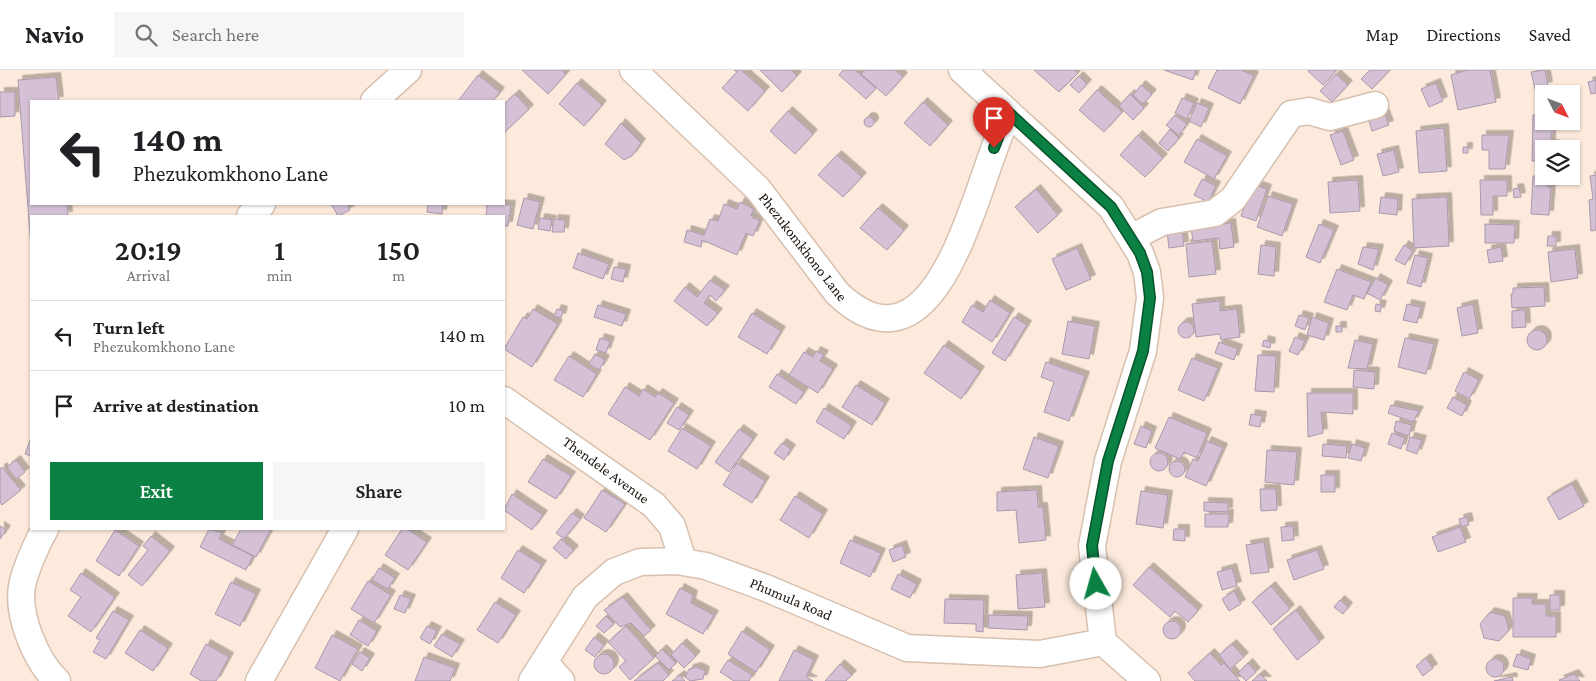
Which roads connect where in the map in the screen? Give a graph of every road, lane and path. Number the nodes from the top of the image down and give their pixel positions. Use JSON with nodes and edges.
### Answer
{"nodes":[{"id":1,"x":408,"y":70,"type":"edge"},
{"id":2,"x":633,"y":70,"type":"edge"},
{"id":3,"x":962,"y":70,"type":"edge"},
{"id":4,"x":375,"y":100,"type":"edge"},
{"id":5,"x":1375,"y":105,"type":"dead end"},
{"id":6,"x":1008,"y":112,"type":"junction"},
{"id":7,"x":261,"y":205,"type":"edge"},
{"id":8,"x":251,"y":215,"type":"edge"},
{"id":9,"x":1131,"y":238,"type":"junction"},
{"id":10,"x":505,"y":401,"type":"edge"},
{"id":11,"x":44,"y":530,"type":"edge"},
{"id":12,"x":344,"y":530,"type":"edge"},
{"id":13,"x":684,"y":562,"type":"junction"},
{"id":14,"x":1103,"y":642,"type":"junction"},
{"id":15,"x":546,"y":675,"type":"edge"},
{"id":16,"x":57,"y":681,"type":"edge"},
{"id":17,"x":259,"y":681,"type":"edge"},
{"id":18,"x":1147,"y":681,"type":"edge"}],
"edges":[{"from":1,"to":4,"type":"street"},
{"from":2,"to":6,"type":"street","name":"Phezukomkhono Lane"},
{"from":3,"to":6,"type":"street"},
{"from":5,"to":9,"type":"street"},
{"from":6,"to":9,"type":"street"},
{"from":7,"to":8,"type":"street"},
{"from":9,"to":14,"type":"street"},
{"from":10,"to":13,"type":"street","name":"Thendele Avenue"},
{"from":11,"to":16,"type":"street"},
{"from":12,"to":17,"type":"street"},
{"from":13,"to":14,"type":"street","name":"Phumula Road"},
{"from":13,"to":15,"type":"street","name":"Phumula Road"},
{"from":14,"to":18,"type":"street"}]}
